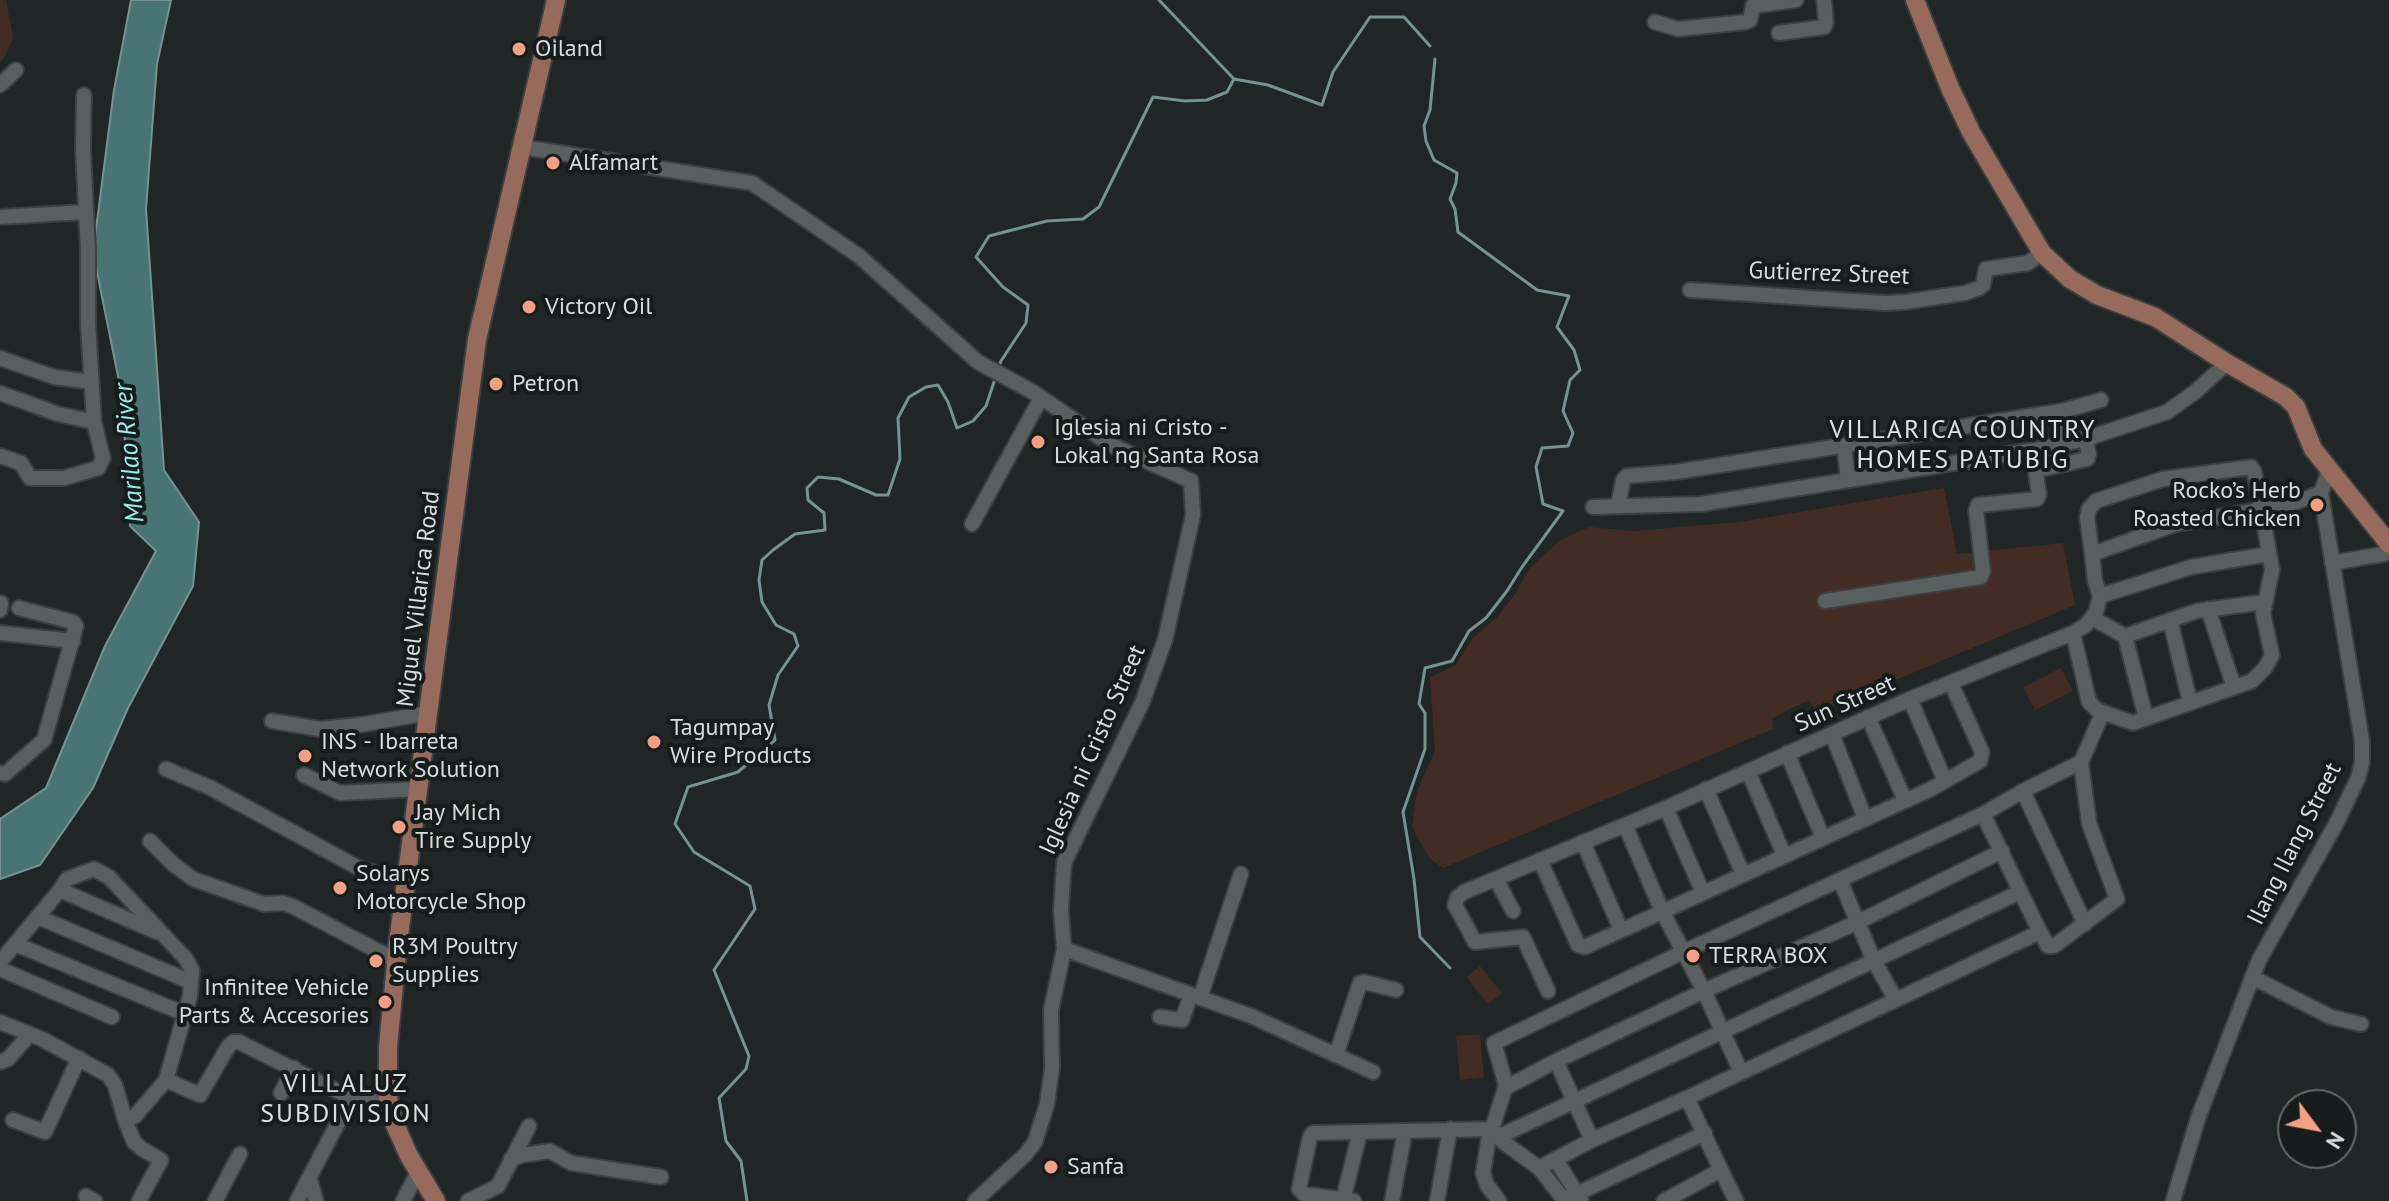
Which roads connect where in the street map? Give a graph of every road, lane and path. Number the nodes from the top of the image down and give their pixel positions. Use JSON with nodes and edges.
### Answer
{"nodes":[{"id":1,"x":556,"y":0,"type":"edge"},
{"id":2,"x":1796,"y":0,"type":"edge"},
{"id":3,"x":1824,"y":0,"type":"edge"},
{"id":4,"x":1915,"y":0,"type":"edge"},
{"id":5,"x":1655,"y":22,"type":"dead end"},
{"id":6,"x":1779,"y":33,"type":"dead end"},
{"id":7,"x":16,"y":70,"type":"dead end"},
{"id":8,"x":0,"y":85,"type":"edge"},
{"id":9,"x":84,"y":95,"type":"dead end"},
{"id":10,"x":522,"y":147,"type":"junction"},
{"id":11,"x":85,"y":212,"type":"junction"},
{"id":12,"x":0,"y":217,"type":"edge"},
{"id":13,"x":2042,"y":253,"type":"junction"},
{"id":14,"x":1690,"y":290,"type":"dead end"},
{"id":15,"x":0,"y":358,"type":"edge"},
{"id":16,"x":2227,"y":363,"type":"junction"},
{"id":17,"x":91,"y":382,"type":"junction"},
{"id":18,"x":0,"y":393,"type":"edge"},
{"id":19,"x":1041,"y":398,"type":"junction"},
{"id":20,"x":2101,"y":400,"type":"dead end"},
{"id":21,"x":2062,"y":411,"type":"junction"},
{"id":22,"x":94,"y":422,"type":"junction"},
{"id":23,"x":2085,"y":439,"type":"junction"},
{"id":24,"x":2067,"y":443,"type":"junction"},
{"id":25,"x":1844,"y":446,"type":"junction"},
{"id":26,"x":0,"y":456,"type":"edge"},
{"id":27,"x":2329,"y":470,"type":"junction"},
{"id":28,"x":1848,"y":480,"type":"junction"},
{"id":29,"x":2321,"y":493,"type":"junction"},
{"id":30,"x":1618,"y":506,"type":"junction"},
{"id":31,"x":1593,"y":507,"type":"dead end"},
{"id":32,"x":2262,"y":511,"type":"junction"},
{"id":33,"x":972,"y":524,"type":"dead end"},
{"id":34,"x":2389,"y":544,"type":"edge"},
{"id":35,"x":2389,"y":553,"type":"edge"},
{"id":36,"x":2092,"y":554,"type":"junction"},
{"id":37,"x":2269,"y":554,"type":"junction"},
{"id":38,"x":2332,"y":563,"type":"junction"},
{"id":39,"x":2100,"y":596,"type":"junction"},
{"id":40,"x":1825,"y":601,"type":"dead end"},
{"id":41,"x":2264,"y":602,"type":"junction"},
{"id":42,"x":1,"y":603,"type":"edge"},
{"id":43,"x":19,"y":608,"type":"dead end"},
{"id":44,"x":2208,"y":609,"type":"junction"},
{"id":45,"x":0,"y":610,"type":"edge"},
{"id":46,"x":2092,"y":618,"type":"junction"},
{"id":47,"x":2170,"y":620,"type":"junction"},
{"id":48,"x":0,"y":633,"type":"edge"},
{"id":49,"x":2073,"y":633,"type":"junction"},
{"id":50,"x":2125,"y":636,"type":"junction"},
{"id":51,"x":73,"y":641,"type":"junction"},
{"id":52,"x":1951,"y":683,"type":"junction"},
{"id":53,"x":2234,"y":687,"type":"junction"},
{"id":54,"x":1910,"y":699,"type":"junction"},
{"id":55,"x":2190,"y":702,"type":"junction"},
{"id":56,"x":2103,"y":712,"type":"junction"},
{"id":57,"x":428,"y":713,"type":"junction"},
{"id":58,"x":1868,"y":717,"type":"junction"},
{"id":59,"x":2146,"y":718,"type":"junction"},
{"id":60,"x":272,"y":721,"type":"dead end"},
{"id":61,"x":1832,"y":734,"type":"junction"},
{"id":62,"x":1787,"y":753,"type":"junction"},
{"id":63,"x":2081,"y":762,"type":"junction"},
{"id":64,"x":166,"y":769,"type":"dead end"},
{"id":65,"x":1748,"y":771,"type":"junction"},
{"id":66,"x":0,"y":773,"type":"edge"},
{"id":67,"x":304,"y":775,"type":"dead end"},
{"id":68,"x":1945,"y":781,"type":"junction"},
{"id":69,"x":418,"y":789,"type":"junction"},
{"id":70,"x":1706,"y":789,"type":"junction"},
{"id":71,"x":2023,"y":791,"type":"junction"},
{"id":72,"x":1905,"y":800,"type":"junction"},
{"id":73,"x":1666,"y":808,"type":"junction"},
{"id":74,"x":1983,"y":814,"type":"junction"},
{"id":75,"x":1865,"y":818,"type":"junction"},
{"id":76,"x":1625,"y":825,"type":"junction"},
{"id":77,"x":1823,"y":838,"type":"junction"},
{"id":78,"x":150,"y":841,"type":"dead end"},
{"id":79,"x":1583,"y":842,"type":"junction"},
{"id":80,"x":2002,"y":851,"type":"junction"},
{"id":81,"x":1784,"y":855,"type":"junction"},
{"id":82,"x":1540,"y":860,"type":"junction"},
{"id":83,"x":1241,"y":874,"type":"dead end"},
{"id":84,"x":1743,"y":874,"type":"junction"},
{"id":85,"x":406,"y":877,"type":"junction"},
{"id":86,"x":1496,"y":879,"type":"junction"},
{"id":87,"x":1840,"y":880,"type":"junction"},
{"id":88,"x":60,"y":890,"type":"junction"},
{"id":89,"x":2020,"y":892,"type":"junction"},
{"id":90,"x":1703,"y":893,"type":"junction"},
{"id":91,"x":1513,"y":911,"type":"dead end"},
{"id":92,"x":1662,"y":911,"type":"junction"},
{"id":93,"x":38,"y":917,"type":"junction"},
{"id":94,"x":1858,"y":922,"type":"junction"},
{"id":95,"x":2085,"y":924,"type":"junction"},
{"id":96,"x":1621,"y":930,"type":"junction"},
{"id":97,"x":2040,"y":932,"type":"junction"},
{"id":98,"x":164,"y":935,"type":"junction"},
{"id":99,"x":15,"y":944,"type":"junction"},
{"id":100,"x":1064,"y":949,"type":"junction"},
{"id":101,"x":1683,"y":952,"type":"junction"},
{"id":102,"x":397,"y":961,"type":"junction"},
{"id":103,"x":1874,"y":961,"type":"junction"},
{"id":104,"x":0,"y":962,"type":"edge"},
{"id":105,"x":0,"y":969,"type":"edge"},
{"id":106,"x":2252,"y":977,"type":"junction"},
{"id":107,"x":191,"y":982,"type":"junction"},
{"id":108,"x":1396,"y":990,"type":"dead end"},
{"id":109,"x":1548,"y":991,"type":"dead end"},
{"id":110,"x":1704,"y":991,"type":"junction"},
{"id":111,"x":1196,"y":997,"type":"junction"},
{"id":112,"x":1896,"y":1000,"type":"junction"},
{"id":113,"x":185,"y":1014,"type":"junction"},
{"id":114,"x":112,"y":1017,"type":"dead end"},
{"id":115,"x":1160,"y":1017,"type":"dead end"},
{"id":116,"x":0,"y":1022,"type":"edge"},
{"id":117,"x":2361,"y":1024,"type":"dead end"},
{"id":118,"x":1722,"y":1030,"type":"junction"},
{"id":119,"x":30,"y":1034,"type":"junction"},
{"id":120,"x":1336,"y":1055,"type":"junction"},
{"id":121,"x":79,"y":1058,"type":"junction"},
{"id":122,"x":1556,"y":1061,"type":"junction"},
{"id":123,"x":0,"y":1062,"type":"edge"},
{"id":124,"x":294,"y":1068,"type":"junction"},
{"id":125,"x":1373,"y":1072,"type":"dead end"},
{"id":126,"x":1741,"y":1072,"type":"junction"},
{"id":127,"x":166,"y":1080,"type":"junction"},
{"id":128,"x":1505,"y":1088,"type":"junction"},
{"id":129,"x":281,"y":1093,"type":"dead end"},
{"id":130,"x":388,"y":1097,"type":"junction"},
{"id":131,"x":351,"y":1098,"type":"junction"},
{"id":132,"x":1687,"y":1098,"type":"junction"},
{"id":133,"x":1572,"y":1101,"type":"junction"},
{"id":134,"x":13,"y":1120,"type":"dead end"},
{"id":135,"x":125,"y":1120,"type":"junction"},
{"id":136,"x":529,"y":1126,"type":"dead end"},
{"id":137,"x":1450,"y":1129,"type":"junction"},
{"id":138,"x":1405,"y":1131,"type":"junction"},
{"id":139,"x":1360,"y":1132,"type":"junction"},
{"id":140,"x":1496,"y":1133,"type":"junction"},
{"id":141,"x":1705,"y":1133,"type":"junction"},
{"id":142,"x":1592,"y":1140,"type":"junction"},
{"id":143,"x":240,"y":1154,"type":"dead end"},
{"id":144,"x":511,"y":1159,"type":"junction"},
{"id":145,"x":1556,"y":1160,"type":"junction"},
{"id":146,"x":1539,"y":1168,"type":"junction"},
{"id":147,"x":1721,"y":1170,"type":"junction"},
{"id":148,"x":418,"y":1172,"type":"junction"},
{"id":149,"x":661,"y":1177,"type":"dead end"},
{"id":150,"x":310,"y":1179,"type":"junction"},
{"id":151,"x":1572,"y":1199,"type":"edge"},
{"id":152,"x":1343,"y":1200,"type":"edge"},
{"id":153,"x":139,"y":1201,"type":"edge"},
{"id":154,"x":215,"y":1201,"type":"edge"},
{"id":155,"x":297,"y":1201,"type":"edge"},
{"id":156,"x":316,"y":1201,"type":"edge"},
{"id":157,"x":403,"y":1201,"type":"edge"},
{"id":158,"x":436,"y":1201,"type":"edge"},
{"id":159,"x":468,"y":1201,"type":"edge"},
{"id":160,"x":975,"y":1201,"type":"edge"},
{"id":161,"x":1354,"y":1201,"type":"edge"},
{"id":162,"x":1392,"y":1201,"type":"edge"},
{"id":163,"x":1437,"y":1201,"type":"edge"},
{"id":164,"x":1499,"y":1201,"type":"edge"},
{"id":165,"x":1664,"y":1201,"type":"edge"},
{"id":166,"x":1736,"y":1201,"type":"edge"},
{"id":167,"x":2173,"y":1201,"type":"edge"}],
"edges":[{"from":1,"to":10,"type":"main road","name":"Miguel Villarica Road"},
{"from":2,"to":5,"type":"street"},
{"from":3,"to":6,"type":"street"},
{"from":4,"to":13,"type":"main road"},
{"from":7,"to":8,"type":"street"},
{"from":9,"to":11,"type":"street"},
{"from":10,"to":19,"type":"street","name":"Iglesia ni Cristo Street"},
{"from":10,"to":57,"type":"main road","name":"Miguel Villarica Road"},
{"from":11,"to":12,"type":"street"},
{"from":11,"to":17,"type":"street"},
{"from":13,"to":14,"type":"street","name":"Gutierrez Street"},
{"from":13,"to":16,"type":"main road"},
{"from":15,"to":17,"type":"street"},
{"from":16,"to":23,"type":"street"},
{"from":16,"to":27,"type":"main road"},
{"from":17,"to":22,"type":"street"},
{"from":18,"to":22,"type":"street"},
{"from":19,"to":33,"type":"street"},
{"from":19,"to":100,"type":"street","name":"Iglesia ni Cristo Street"},
{"from":20,"to":21,"type":"street"},
{"from":21,"to":24,"type":"street"},
{"from":21,"to":25,"type":"street"},
{"from":22,"to":26,"type":"street"},
{"from":23,"to":24,"type":"street"},
{"from":23,"to":40,"type":"street"},
{"from":24,"to":28,"type":"street"},
{"from":25,"to":28,"type":"street"},
{"from":25,"to":30,"type":"street"},
{"from":27,"to":29,"type":"street"},
{"from":27,"to":34,"type":"main road"},
{"from":28,"to":30,"type":"street"},
{"from":29,"to":32,"type":"street"},
{"from":29,"to":38,"type":"street","name":"Ilang Ilang Street"},
{"from":30,"to":31,"type":"street"},
{"from":32,"to":36,"type":"street"},
{"from":32,"to":36,"type":"street"},
{"from":32,"to":37,"type":"street"},
{"from":35,"to":38,"type":"street"},
{"from":36,"to":39,"type":"street"},
{"from":37,"to":39,"type":"street"},
{"from":37,"to":41,"type":"street"},
{"from":38,"to":106,"type":"street","name":"Ilang Ilang Street"},
{"from":39,"to":46,"type":"street"},
{"from":41,"to":44,"type":"street"},
{"from":41,"to":53,"type":"street"},
{"from":42,"to":45,"type":"street"},
{"from":43,"to":51,"type":"street"},
{"from":44,"to":47,"type":"street"},
{"from":44,"to":53,"type":"street"},
{"from":46,"to":49,"type":"street","name":"Sun Street"},
{"from":46,"to":50,"type":"street"},
{"from":47,"to":50,"type":"street"},
{"from":47,"to":55,"type":"street"},
{"from":48,"to":51,"type":"street"},
{"from":49,"to":52,"type":"street","name":"Sun Street"},
{"from":49,"to":56,"type":"street"},
{"from":50,"to":59,"type":"street"},
{"from":51,"to":66,"type":"street"},
{"from":52,"to":54,"type":"street","name":"Sun Street"},
{"from":52,"to":68,"type":"street"},
{"from":53,"to":55,"type":"street"},
{"from":54,"to":58,"type":"street","name":"Sun Street"},
{"from":54,"to":68,"type":"street"},
{"from":55,"to":59,"type":"street"},
{"from":56,"to":59,"type":"street"},
{"from":56,"to":63,"type":"street"},
{"from":57,"to":60,"type":"street"},
{"from":57,"to":69,"type":"main road","name":"Miguel Villarica Road"},
{"from":58,"to":61,"type":"street","name":"Sun Street"},
{"from":58,"to":72,"type":"street"},
{"from":61,"to":62,"type":"street","name":"Sun Street"},
{"from":61,"to":75,"type":"street"},
{"from":62,"to":65,"type":"street","name":"Sun Street"},
{"from":62,"to":77,"type":"street"},
{"from":63,"to":71,"type":"street"},
{"from":63,"to":95,"type":"street"},
{"from":64,"to":85,"type":"street"},
{"from":65,"to":70,"type":"street","name":"Sun Street"},
{"from":65,"to":81,"type":"street"},
{"from":67,"to":69,"type":"street"},
{"from":68,"to":72,"type":"street"},
{"from":69,"to":85,"type":"main road","name":"Miguel Villarica Road"},
{"from":70,"to":73,"type":"street","name":"Sun Street"},
{"from":70,"to":84,"type":"street"},
{"from":71,"to":74,"type":"street"},
{"from":71,"to":95,"type":"street"},
{"from":72,"to":75,"type":"street"},
{"from":73,"to":76,"type":"street","name":"Sun Street"},
{"from":73,"to":90,"type":"street"},
{"from":74,"to":80,"type":"street"},
{"from":74,"to":87,"type":"street"},
{"from":75,"to":77,"type":"street"},
{"from":76,"to":79,"type":"street","name":"Sun Street"},
{"from":76,"to":92,"type":"street"},
{"from":77,"to":81,"type":"street"},
{"from":78,"to":102,"type":"street"},
{"from":79,"to":82,"type":"street","name":"Sun Street"},
{"from":79,"to":96,"type":"street"},
{"from":80,"to":89,"type":"street"},
{"from":80,"to":94,"type":"street"},
{"from":81,"to":84,"type":"street"},
{"from":82,"to":86,"type":"street","name":"Sun Street"},
{"from":82,"to":96,"type":"street"},
{"from":83,"to":111,"type":"street"},
{"from":84,"to":90,"type":"street"},
{"from":85,"to":102,"type":"main road","name":"Miguel Villarica Road"},
{"from":86,"to":91,"type":"street"},
{"from":86,"to":109,"type":"street","name":"Sun Street"},
{"from":87,"to":94,"type":"street"},
{"from":87,"to":101,"type":"street"},
{"from":88,"to":93,"type":"street"},
{"from":88,"to":98,"type":"street"},
{"from":88,"to":98,"type":"street"},
{"from":89,"to":97,"type":"street"},
{"from":89,"to":103,"type":"street"},
{"from":90,"to":92,"type":"street"},
{"from":92,"to":96,"type":"street"},
{"from":92,"to":101,"type":"street"},
{"from":93,"to":99,"type":"street"},
{"from":93,"to":107,"type":"street"},
{"from":94,"to":103,"type":"street"},
{"from":94,"to":110,"type":"street"},
{"from":95,"to":97,"type":"street"},
{"from":97,"to":112,"type":"street"},
{"from":98,"to":107,"type":"street"},
{"from":99,"to":104,"type":"street"},
{"from":99,"to":113,"type":"street"},
{"from":100,"to":111,"type":"street"},
{"from":100,"to":160,"type":"street","name":"Iglesia ni Cristo Street"},
{"from":101,"to":110,"type":"street"},
{"from":101,"to":128,"type":"street"},
{"from":102,"to":130,"type":"main road","name":"Miguel Villarica Road"},
{"from":103,"to":112,"type":"street"},
{"from":103,"to":118,"type":"street"},
{"from":105,"to":114,"type":"street"},
{"from":106,"to":117,"type":"street"},
{"from":106,"to":167,"type":"street","name":"Ilang Ilang Street"},
{"from":107,"to":113,"type":"street"},
{"from":108,"to":120,"type":"street"},
{"from":110,"to":118,"type":"street"},
{"from":110,"to":122,"type":"street"},
{"from":111,"to":115,"type":"street"},
{"from":111,"to":120,"type":"street"},
{"from":112,"to":126,"type":"street"},
{"from":113,"to":127,"type":"street"},
{"from":116,"to":119,"type":"street"},
{"from":118,"to":126,"type":"street"},
{"from":118,"to":133,"type":"street"},
{"from":119,"to":121,"type":"street"},
{"from":119,"to":123,"type":"street"},
{"from":120,"to":125,"type":"street"},
{"from":121,"to":134,"type":"street"},
{"from":121,"to":135,"type":"street"},
{"from":122,"to":128,"type":"street"},
{"from":122,"to":133,"type":"street"},
{"from":124,"to":127,"type":"street"},
{"from":124,"to":129,"type":"street"},
{"from":124,"to":131,"type":"street"},
{"from":126,"to":132,"type":"street"},
{"from":127,"to":135,"type":"street"},
{"from":128,"to":140,"type":"street"},
{"from":130,"to":131,"type":"street"},
{"from":130,"to":148,"type":"main road","name":"Miguel Villarica Road"},
{"from":131,"to":150,"type":"street"},
{"from":132,"to":141,"type":"street"},
{"from":132,"to":142,"type":"street"},
{"from":133,"to":140,"type":"street"},
{"from":133,"to":142,"type":"street"},
{"from":135,"to":153,"type":"street"},
{"from":136,"to":144,"type":"street"},
{"from":137,"to":138,"type":"street"},
{"from":137,"to":140,"type":"street"},
{"from":137,"to":163,"type":"street"},
{"from":138,"to":139,"type":"street"},
{"from":138,"to":162,"type":"street"},
{"from":139,"to":152,"type":"street"},
{"from":139,"to":152,"type":"street"},
{"from":140,"to":146,"type":"street"},
{"from":140,"to":164,"type":"street"},
{"from":141,"to":147,"type":"street"},
{"from":141,"to":151,"type":"street"},
{"from":142,"to":145,"type":"street"},
{"from":143,"to":154,"type":"street"},
{"from":144,"to":149,"type":"street"},
{"from":144,"to":159,"type":"street"},
{"from":145,"to":146,"type":"street"},
{"from":145,"to":151,"type":"street"},
{"from":146,"to":151,"type":"street"},
{"from":147,"to":165,"type":"street"},
{"from":147,"to":166,"type":"street"},
{"from":148,"to":157,"type":"street"},
{"from":148,"to":158,"type":"main road","name":"Miguel Villarica Road"},
{"from":150,"to":155,"type":"street"},
{"from":150,"to":156,"type":"street"},
{"from":152,"to":161,"type":"street"}]}
